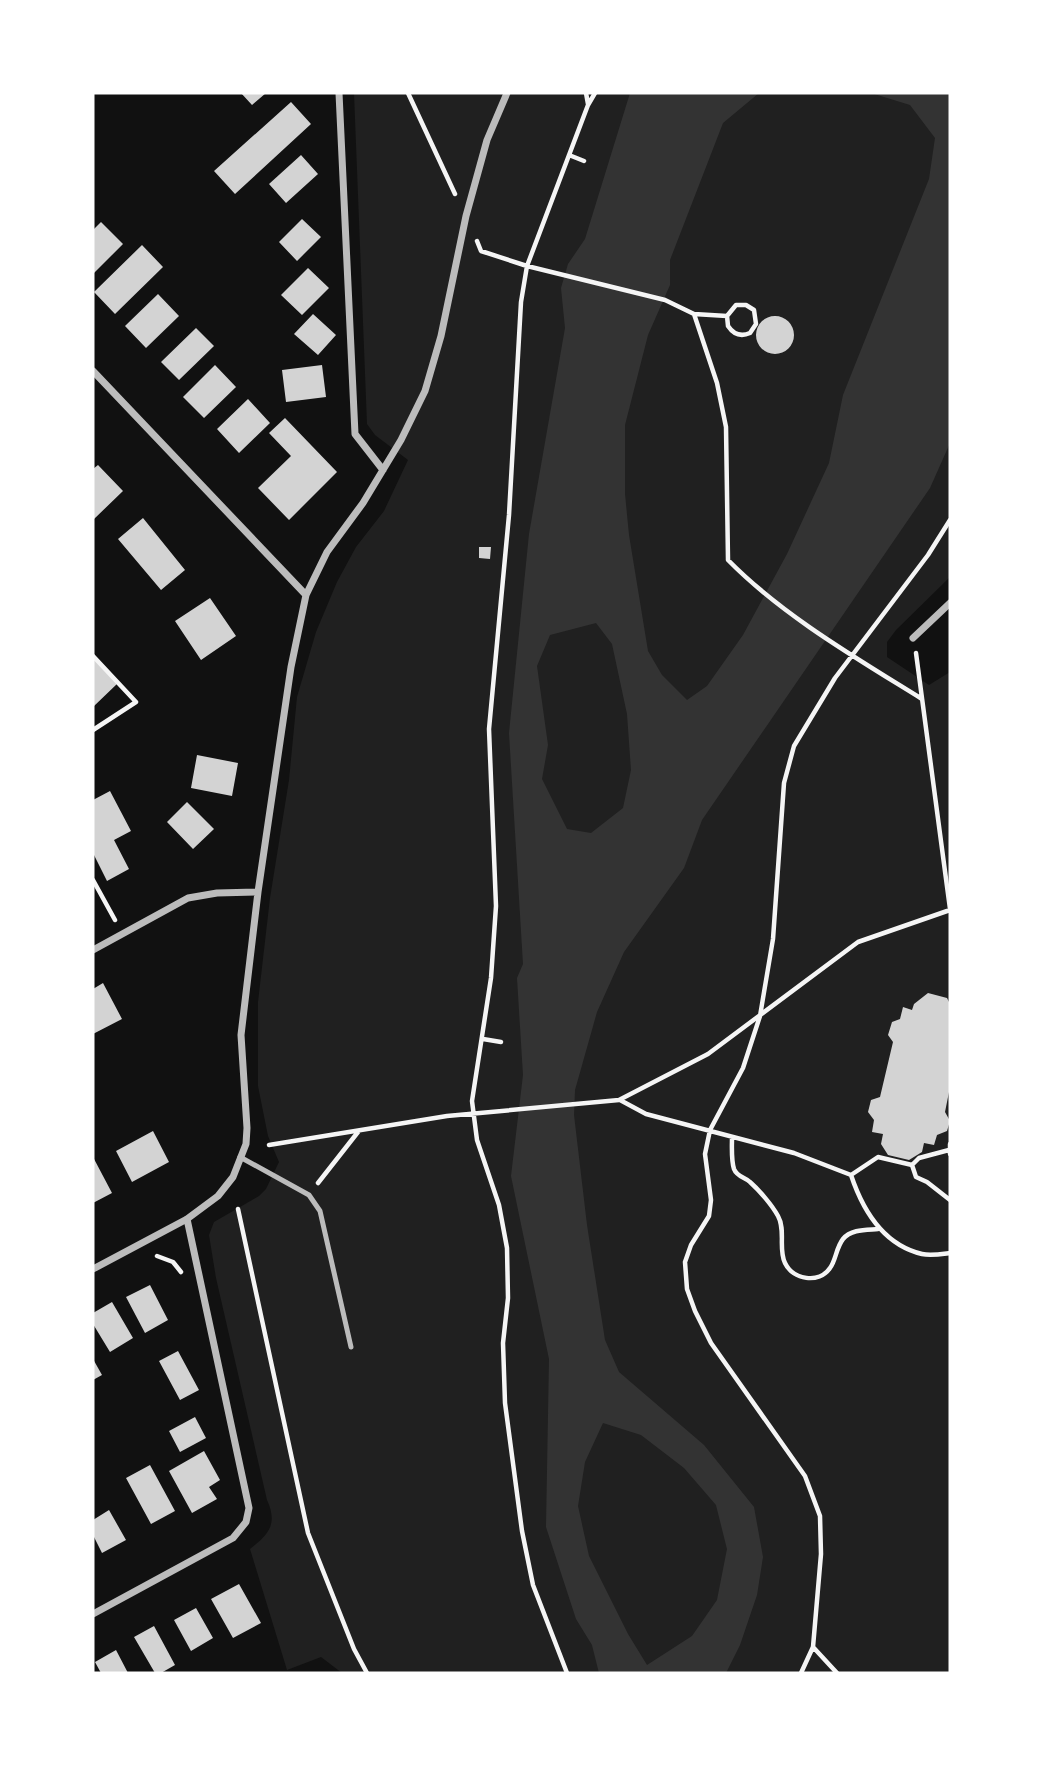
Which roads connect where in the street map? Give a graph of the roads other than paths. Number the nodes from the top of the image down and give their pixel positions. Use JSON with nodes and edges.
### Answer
{"nodes":[{"id":1,"x":339,"y":93,"type":"edge"},
{"id":2,"x":507,"y":93,"type":"edge"},
{"id":3,"x":93,"y":372,"type":"edge"},
{"id":4,"x":383,"y":470,"type":"junction"},
{"id":5,"x":306,"y":595,"type":"junction"},
{"id":6,"x":950,"y":603,"type":"edge"},
{"id":7,"x":914,"y":638,"type":"road end"},
{"id":8,"x":258,"y":892,"type":"junction"},
{"id":9,"x":93,"y":950,"type":"edge"},
{"id":10,"x":240,"y":1157,"type":"junction"},
{"id":11,"x":187,"y":1219,"type":"junction"},
{"id":12,"x":93,"y":1269,"type":"edge"},
{"id":13,"x":351,"y":1347,"type":"dead end"},
{"id":14,"x":93,"y":1614,"type":"edge"}],
"edges":[{"from":1,"to":4,"type":"street"},
{"from":2,"to":4,"type":"street"},
{"from":3,"to":5,"type":"street"},
{"from":4,"to":5,"type":"street"},
{"from":5,"to":8,"type":"street"},
{"from":6,"to":7,"type":"street"},
{"from":8,"to":9,"type":"street"},
{"from":8,"to":10,"type":"street"},
{"from":10,"to":11,"type":"street"},
{"from":10,"to":13,"type":"lane"},
{"from":11,"to":12,"type":"street"},
{"from":11,"to":14,"type":"street"}]}
